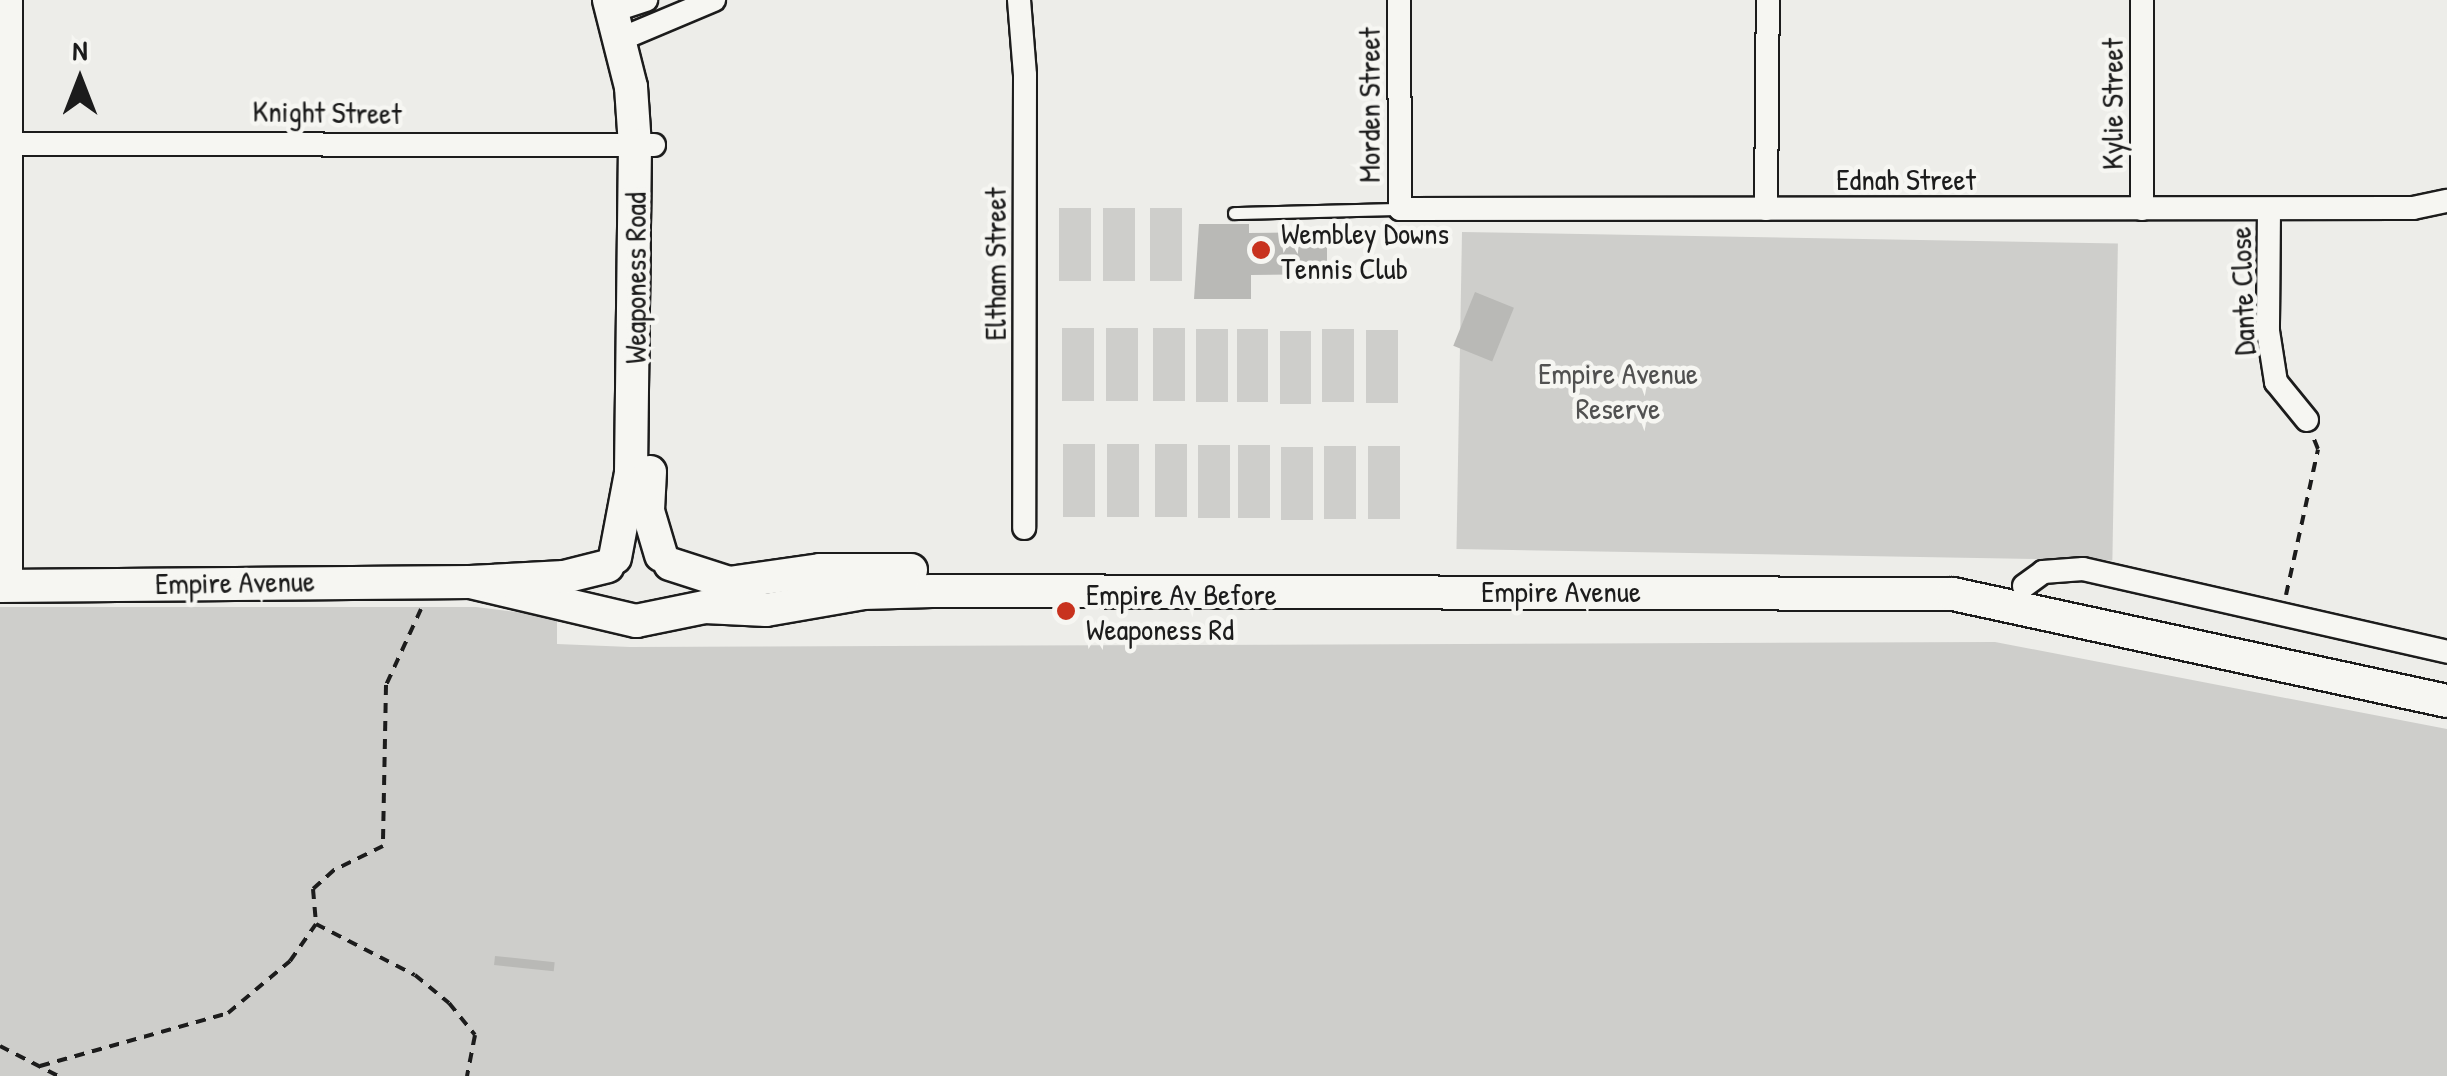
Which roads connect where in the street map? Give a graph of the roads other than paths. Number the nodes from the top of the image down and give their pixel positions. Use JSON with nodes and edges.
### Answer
{"nodes":[{"id":1,"x":11,"y":0,"type":"edge"},
{"id":2,"x":714,"y":0,"type":"edge"},
{"id":3,"x":1019,"y":0,"type":"edge"},
{"id":4,"x":1399,"y":0,"type":"edge"},
{"id":5,"x":1768,"y":0,"type":"edge"},
{"id":6,"x":2142,"y":0,"type":"edge"},
{"id":7,"x":627,"y":12,"type":"edge"},
{"id":8,"x":6,"y":144,"type":"edge"},
{"id":9,"x":645,"y":145,"type":"junction"},
{"id":10,"x":2447,"y":201,"type":"edge"},
{"id":11,"x":2413,"y":208,"type":"junction"},
{"id":12,"x":1400,"y":209,"type":"junction"},
{"id":13,"x":1766,"y":209,"type":"junction"},
{"id":14,"x":2142,"y":209,"type":"junction"},
{"id":15,"x":2269,"y":209,"type":"junction"},
{"id":16,"x":1234,"y":213,"type":"dead end"},
{"id":17,"x":2447,"y":217,"type":"edge"},
{"id":18,"x":2307,"y":420,"type":"dead end"},
{"id":19,"x":1024,"y":528,"type":"dead end"},
{"id":20,"x":666,"y":559,"type":"junction"},
{"id":21,"x":612,"y":562,"type":"junction"},
{"id":22,"x":470,"y":582,"type":"junction"},
{"id":23,"x":6,"y":586,"type":"edge"},
{"id":24,"x":2024,"y":586,"type":"junction"},
{"id":25,"x":666,"y":611,"type":"junction"},
{"id":26,"x":616,"y":613,"type":"junction"},
{"id":27,"x":2447,"y":652,"type":"edge"},
{"id":28,"x":2447,"y":681,"type":"edge"},
{"id":29,"x":2447,"y":701,"type":"edge"}],
"edges":[{"from":1,"to":8,"type":"street"},
{"from":2,"to":7,"type":"street"},
{"from":3,"to":19,"type":"street","name":"Eltham Street"},
{"from":4,"to":12,"type":"street","name":"Morden Street"},
{"from":5,"to":13,"type":"street"},
{"from":6,"to":14,"type":"street","name":"Kylie Street"},
{"from":7,"to":9,"type":"main road","name":"Weaponess Road"},
{"from":8,"to":9,"type":"street","name":"Knight Street"},
{"from":8,"to":23,"type":"street"},
{"from":9,"to":20,"type":"main road","name":"Weaponess Road"},
{"from":9,"to":21,"type":"main road","name":"Weaponess Road"},
{"from":10,"to":11,"type":"street","name":"Ednah Street"},
{"from":11,"to":15,"type":"street","name":"Ednah Street"},
{"from":11,"to":17,"type":"street","name":"Ednah Street"},
{"from":12,"to":13,"type":"street","name":"Ednah Street"},
{"from":12,"to":16,"type":"lane"},
{"from":13,"to":14,"type":"street","name":"Ednah Street"},
{"from":14,"to":15,"type":"street","name":"Ednah Street"},
{"from":15,"to":18,"type":"street","name":"Dante Close"},
{"from":20,"to":21,"type":"main road","name":"Empire Avenue"},
{"from":20,"to":24,"type":"main road","name":"Empire Avenue"},
{"from":20,"to":25,"type":"main road"},
{"from":21,"to":22,"type":"main road","name":"Empire Avenue"},
{"from":21,"to":26,"type":"main road"},
{"from":22,"to":23,"type":"main road","name":"Empire Avenue"},
{"from":22,"to":26,"type":"main road","name":"Empire Avenue"},
{"from":24,"to":27,"type":"street"},
{"from":24,"to":28,"type":"main road","name":"Empire Avenue"},
{"from":25,"to":26,"type":"main road","name":"Empire Avenue"},
{"from":25,"to":29,"type":"main road","name":"Empire Avenue"}]}
